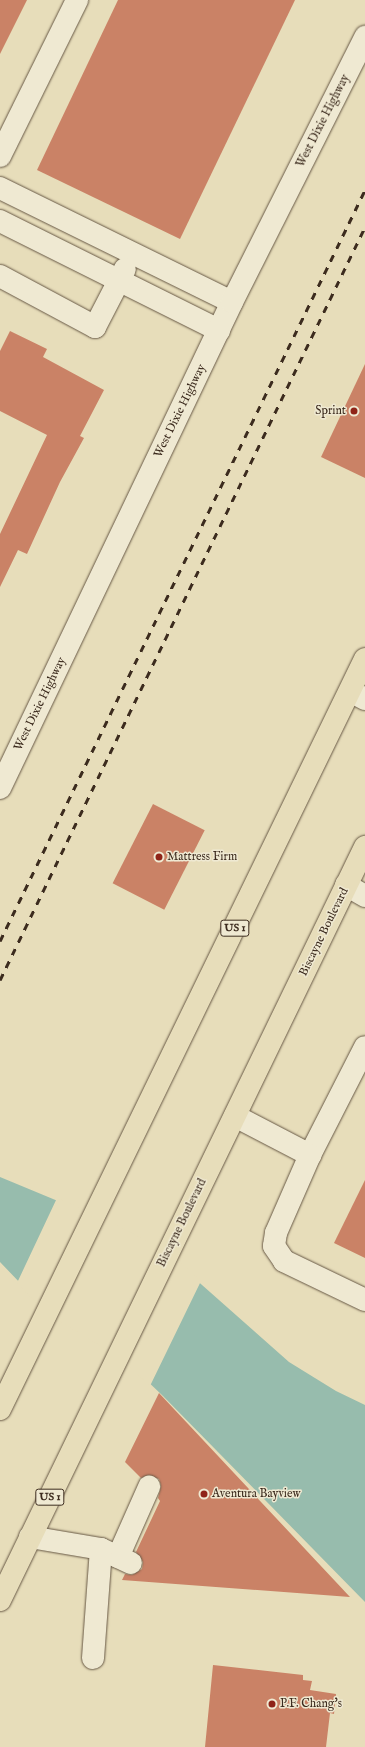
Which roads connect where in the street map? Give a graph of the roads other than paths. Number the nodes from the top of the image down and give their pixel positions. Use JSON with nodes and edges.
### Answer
{"nodes":[{"id":1,"x":77,"y":0,"type":"edge"},
{"id":2,"x":365,"y":37,"type":"edge"},
{"id":3,"x":0,"y":156,"type":"edge"},
{"id":4,"x":0,"y":188,"type":"edge"},
{"id":5,"x":0,"y":221,"type":"edge"},
{"id":6,"x":78,"y":226,"type":"junction"},
{"id":7,"x":65,"y":254,"type":"junction"},
{"id":8,"x":132,"y":254,"type":"junction"},
{"id":9,"x":0,"y":276,"type":"edge"},
{"id":10,"x":120,"y":282,"type":"junction"},
{"id":11,"x":232,"y":302,"type":"junction"},
{"id":12,"x":219,"y":330,"type":"junction"},
{"id":13,"x":365,"y":659,"type":"edge"},
{"id":14,"x":357,"y":695,"type":"edge"},
{"id":15,"x":0,"y":788,"type":"edge"},
{"id":16,"x":365,"y":847,"type":"edge"},
{"id":17,"x":356,"y":891,"type":"edge"},
{"id":18,"x":365,"y":1047,"type":"edge"},
{"id":19,"x":235,"y":1116,"type":"junction"},
{"id":20,"x":310,"y":1155,"type":"junction"},
{"id":21,"x":365,"y":1300,"type":"edge"},
{"id":22,"x":0,"y":1409,"type":"edge"},
{"id":23,"x":149,"y":1487,"type":"dead end"},
{"id":24,"x":30,"y":1537,"type":"junction"},
{"id":25,"x":117,"y":1556,"type":"junction"},
{"id":26,"x":0,"y":1600,"type":"edge"},
{"id":27,"x":93,"y":1658,"type":"dead end"}],
"edges":[{"from":1,"to":3,"type":"street"},
{"from":2,"to":11,"type":"street","name":"West Dixie Highway"},
{"from":4,"to":6,"type":"street"},
{"from":5,"to":7,"type":"street"},
{"from":6,"to":7,"type":"street"},
{"from":6,"to":8,"type":"street"},
{"from":7,"to":10,"type":"street"},
{"from":8,"to":10,"type":"street"},
{"from":8,"to":11,"type":"street"},
{"from":9,"to":10,"type":"street"},
{"from":10,"to":12,"type":"street"},
{"from":11,"to":12,"type":"street","name":"West Dixie Highway"},
{"from":12,"to":15,"type":"street","name":"West Dixie Highway"},
{"from":13,"to":14,"type":"main road","number":"US 1"},
{"from":14,"to":22,"type":"main road","number":"US 1"},
{"from":16,"to":17,"type":"main road","name":"Biscayne Boulevard","number":"US 1"},
{"from":17,"to":19,"type":"main road","name":"Biscayne Boulevard","number":"US 1"},
{"from":18,"to":20,"type":"street"},
{"from":19,"to":20,"type":"street"},
{"from":19,"to":24,"type":"main road","name":"Biscayne Boulevard","number":"US 1"},
{"from":20,"to":21,"type":"street"},
{"from":23,"to":25,"type":"street"},
{"from":24,"to":25,"type":"street"},
{"from":24,"to":26,"type":"main road","name":"Biscayne Boulevard","number":"US 1"},
{"from":25,"to":27,"type":"street"}]}
